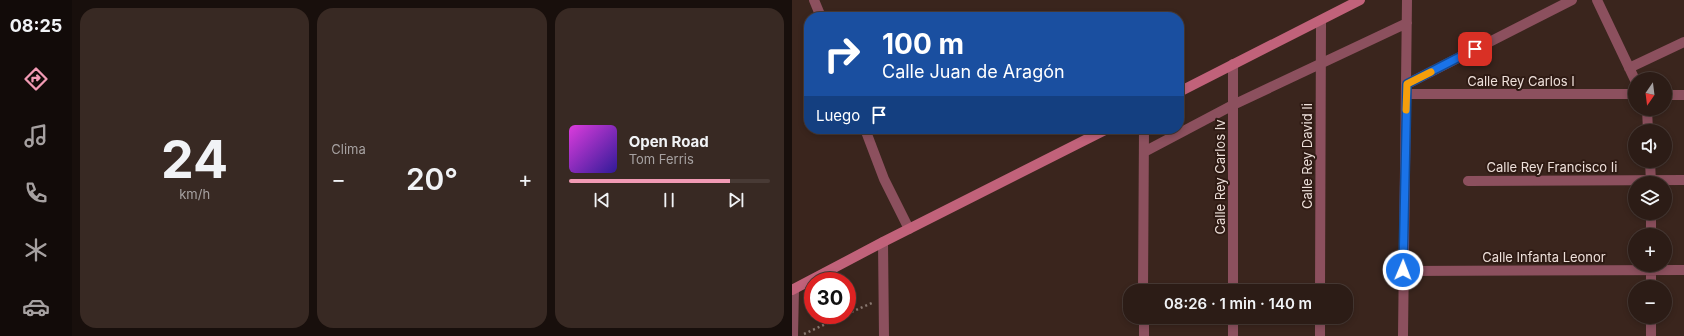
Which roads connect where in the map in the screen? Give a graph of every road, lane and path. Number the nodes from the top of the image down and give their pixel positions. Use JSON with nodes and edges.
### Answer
{"nodes":[{"id":1,"x":814,"y":0,"type":"edge"},
{"id":2,"x":1360,"y":0,"type":"edge"},
{"id":3,"x":1407,"y":0,"type":"edge"},
{"id":4,"x":1572,"y":0,"type":"edge"},
{"id":5,"x":1597,"y":0,"type":"edge"},
{"id":6,"x":819,"y":12,"type":"edge"},
{"id":7,"x":1321,"y":20,"type":"junction"},
{"id":8,"x":1407,"y":23,"type":"junction"},
{"id":9,"x":1684,"y":42,"type":"edge"},
{"id":10,"x":1321,"y":62,"type":"junction"},
{"id":11,"x":1233,"y":64,"type":"junction"},
{"id":12,"x":1629,"y":68,"type":"junction"},
{"id":13,"x":1631,"y":72,"type":"edge"},
{"id":14,"x":1184,"y":89,"type":"edge"},
{"id":15,"x":1407,"y":89,"type":"junction"},
{"id":16,"x":1628,"y":94,"type":"edge"},
{"id":17,"x":1672,"y":95,"type":"edge"},
{"id":18,"x":1684,"y":95,"type":"edge"},
{"id":19,"x":1232,"y":105,"type":"junction"},
{"id":20,"x":1184,"y":131,"type":"edge"},
{"id":21,"x":867,"y":134,"type":"edge"},
{"id":22,"x":1097,"y":134,"type":"edge"},
{"id":23,"x":1144,"y":134,"type":"edge"},
{"id":24,"x":1178,"y":134,"type":"edge"},
{"id":25,"x":1144,"y":152,"type":"junction"},
{"id":26,"x":1468,"y":180,"type":"dead end"},
{"id":27,"x":1684,"y":180,"type":"edge"},
{"id":28,"x":1672,"y":181,"type":"edge"},
{"id":29,"x":1628,"y":182,"type":"edge"},
{"id":30,"x":909,"y":229,"type":"junction"},
{"id":31,"x":883,"y":242,"type":"junction"},
{"id":32,"x":1628,"y":267,"type":"edge"},
{"id":33,"x":1672,"y":269,"type":"edge"},
{"id":34,"x":1403,"y":270,"type":"junction"},
{"id":35,"x":1684,"y":270,"type":"edge"},
{"id":36,"x":1143,"y":284,"type":"edge"},
{"id":37,"x":1233,"y":284,"type":"edge"},
{"id":38,"x":1320,"y":284,"type":"edge"},
{"id":39,"x":793,"y":290,"type":"edge"},
{"id":40,"x":884,"y":297,"type":"junction"},
{"id":41,"x":856,"y":310,"type":"edge"},
{"id":42,"x":826,"y":324,"type":"edge"},
{"id":43,"x":1144,"y":324,"type":"edge"},
{"id":44,"x":1233,"y":324,"type":"edge"},
{"id":45,"x":1320,"y":324,"type":"edge"},
{"id":46,"x":1651,"y":324,"type":"edge"},
{"id":47,"x":794,"y":336,"type":"edge"},
{"id":48,"x":800,"y":336,"type":"edge"},
{"id":49,"x":884,"y":336,"type":"edge"},
{"id":50,"x":1144,"y":336,"type":"edge"},
{"id":51,"x":1233,"y":336,"type":"edge"},
{"id":52,"x":1320,"y":336,"type":"edge"},
{"id":53,"x":1403,"y":336,"type":"edge"},
{"id":54,"x":1651,"y":336,"type":"edge"}],
"edges":[{"from":1,"to":6,"type":"street"},
{"from":2,"to":7,"type":"street"},
{"from":3,"to":8,"type":"street"},
{"from":4,"to":15,"type":"street"},
{"from":5,"to":12,"type":"street"},
{"from":7,"to":10,"type":"street","name":"Calle Rey David Ii"},
{"from":7,"to":11,"type":"street"},
{"from":8,"to":10,"type":"street"},
{"from":8,"to":15,"type":"street"},
{"from":9,"to":12,"type":"street"},
{"from":10,"to":19,"type":"street"},
{"from":10,"to":38,"type":"street","name":"Calle Rey David Ii"},
{"from":11,"to":14,"type":"street"},
{"from":11,"to":19,"type":"street","name":"Calle Rey Carlos Iv"},
{"from":12,"to":13,"type":"street"},
{"from":15,"to":16,"type":"street","name":"Calle Rey Carlos I"},
{"from":15,"to":34,"type":"street"},
{"from":17,"to":18,"type":"street"},
{"from":19,"to":20,"type":"street"},
{"from":19,"to":37,"type":"street","name":"Calle Rey Carlos Iv"},
{"from":21,"to":30,"type":"street"},
{"from":22,"to":30,"type":"street"},
{"from":23,"to":25,"type":"street"},
{"from":24,"to":25,"type":"street"},
{"from":25,"to":36,"type":"street"},
{"from":26,"to":29,"type":"street","name":"Calle Rey Francisco Ii"},
{"from":27,"to":28,"type":"street","name":"Calle Rey Francisco Ii"},
{"from":30,"to":31,"type":"street"},
{"from":31,"to":39,"type":"street"},
{"from":31,"to":40,"type":"street"},
{"from":32,"to":34,"type":"street","name":"Calle Infanta Leonor"},
{"from":33,"to":35,"type":"street","name":"Calle Infanta Leonor"},
{"from":34,"to":53,"type":"street"},
{"from":39,"to":47,"type":"street"},
{"from":40,"to":41,"type":"path"},
{"from":40,"to":49,"type":"street"},
{"from":42,"to":48,"type":"path"},
{"from":43,"to":50,"type":"street"},
{"from":44,"to":51,"type":"street"},
{"from":45,"to":52,"type":"street"},
{"from":46,"to":54,"type":"street"}]}
